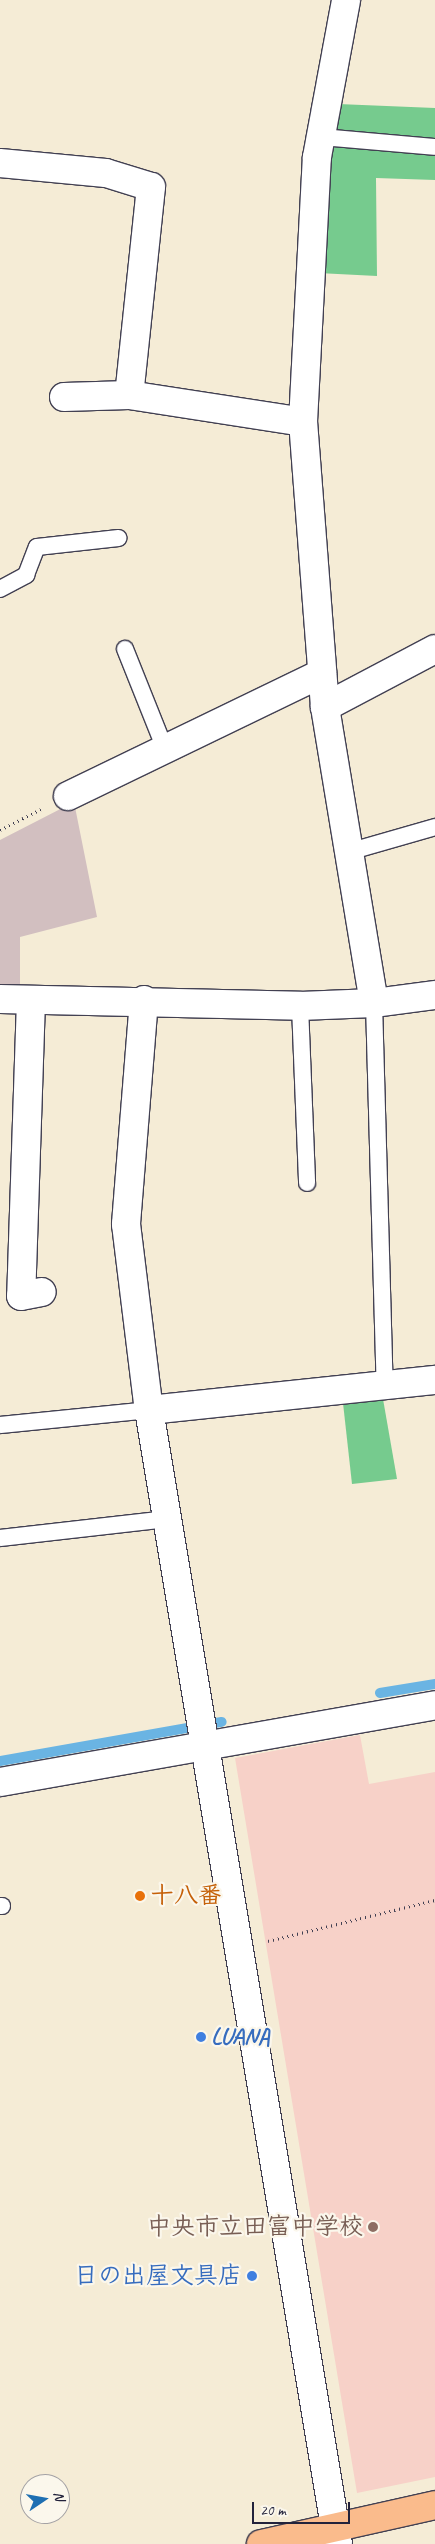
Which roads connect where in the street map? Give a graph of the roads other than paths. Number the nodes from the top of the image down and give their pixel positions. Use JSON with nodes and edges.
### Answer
{"nodes":[{"id":1,"x":346,"y":0,"type":"edge"},
{"id":2,"x":321,"y":137,"type":"junction"},
{"id":3,"x":435,"y":147,"type":"edge"},
{"id":4,"x":0,"y":163,"type":"edge"},
{"id":5,"x":129,"y":395,"type":"junction"},
{"id":6,"x":64,"y":397,"type":"dead end"},
{"id":7,"x":303,"y":422,"type":"junction"},
{"id":8,"x":119,"y":538,"type":"dead end"},
{"id":9,"x":0,"y":589,"type":"edge"},
{"id":10,"x":125,"y":649,"type":"dead end"},
{"id":11,"x":435,"y":649,"type":"edge"},
{"id":12,"x":322,"y":673,"type":"junction"},
{"id":13,"x":325,"y":707,"type":"junction"},
{"id":14,"x":164,"y":749,"type":"junction"},
{"id":15,"x":68,"y":796,"type":"road end"},
{"id":16,"x":435,"y":827,"type":"edge"},
{"id":17,"x":348,"y":852,"type":"junction"},
{"id":18,"x":435,"y":995,"type":"edge"},
{"id":19,"x":0,"y":1000,"type":"edge"},
{"id":20,"x":31,"y":1000,"type":"junction"},
{"id":21,"x":144,"y":1000,"type":"junction"},
{"id":22,"x":374,"y":1003,"type":"junction"},
{"id":23,"x":300,"y":1006,"type":"junction"},
{"id":24,"x":307,"y":1183,"type":"dead end"},
{"id":25,"x":42,"y":1292,"type":"dead end"},
{"id":26,"x":435,"y":1380,"type":"edge"},
{"id":27,"x":385,"y":1385,"type":"junction"},
{"id":28,"x":149,"y":1410,"type":"junction"},
{"id":29,"x":0,"y":1425,"type":"edge"},
{"id":30,"x":166,"y":1519,"type":"junction"},
{"id":31,"x":0,"y":1538,"type":"edge"},
{"id":32,"x":435,"y":1705,"type":"edge"},
{"id":33,"x":206,"y":1743,"type":"junction"},
{"id":34,"x":0,"y":1782,"type":"edge"},
{"id":35,"x":435,"y":2505,"type":"edge"},
{"id":36,"x":336,"y":2536,"type":"edge"},
{"id":37,"x":261,"y":2544,"type":"edge"}],
"edges":[{"from":1,"to":2,"type":"street"},
{"from":2,"to":3,"type":"lane"},
{"from":2,"to":7,"type":"street"},
{"from":4,"to":5,"type":"street"},
{"from":5,"to":6,"type":"street"},
{"from":5,"to":7,"type":"street"},
{"from":7,"to":12,"type":"street"},
{"from":8,"to":9,"type":"lane"},
{"from":10,"to":14,"type":"lane"},
{"from":11,"to":13,"type":"street"},
{"from":12,"to":13,"type":"street"},
{"from":12,"to":14,"type":"street"},
{"from":13,"to":17,"type":"street"},
{"from":14,"to":15,"type":"street"},
{"from":16,"to":17,"type":"lane"},
{"from":17,"to":22,"type":"street"},
{"from":18,"to":22,"type":"street"},
{"from":19,"to":20,"type":"street"},
{"from":20,"to":21,"type":"street"},
{"from":20,"to":25,"type":"street"},
{"from":21,"to":23,"type":"street"},
{"from":21,"to":28,"type":"street"},
{"from":22,"to":23,"type":"street"},
{"from":22,"to":27,"type":"lane"},
{"from":23,"to":24,"type":"lane"},
{"from":26,"to":27,"type":"street"},
{"from":27,"to":28,"type":"street"},
{"from":28,"to":29,"type":"lane"},
{"from":28,"to":30,"type":"street"},
{"from":30,"to":31,"type":"lane"},
{"from":30,"to":33,"type":"street"},
{"from":32,"to":33,"type":"street"},
{"from":33,"to":34,"type":"street"},
{"from":33,"to":36,"type":"street"},
{"from":35,"to":36,"type":"main road"},
{"from":36,"to":37,"type":"main road"}]}
